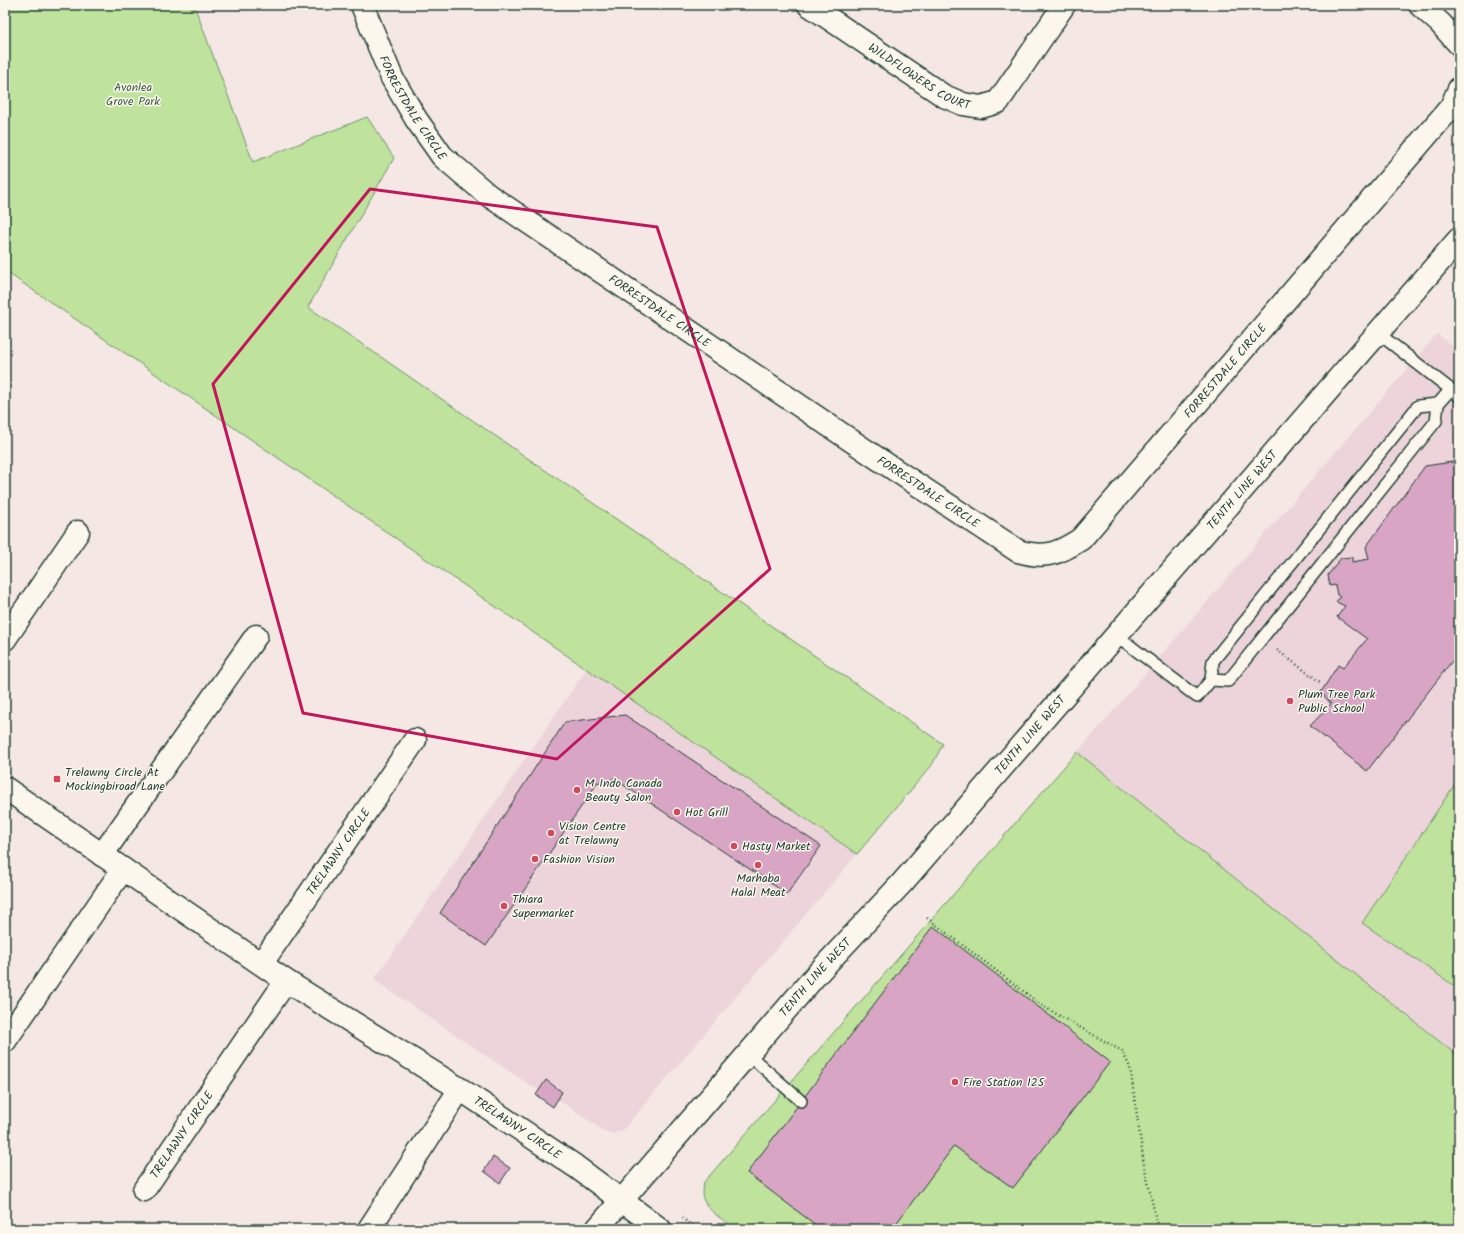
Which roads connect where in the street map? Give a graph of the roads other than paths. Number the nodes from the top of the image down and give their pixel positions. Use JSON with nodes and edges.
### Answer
{"nodes":[{"id":1,"x":362,"y":5,"type":"edge"},
{"id":2,"x":809,"y":5,"type":"edge"},
{"id":3,"x":1064,"y":5,"type":"edge"},
{"id":4,"x":1420,"y":5,"type":"edge"},
{"id":5,"x":1459,"y":44,"type":"edge"},
{"id":6,"x":1459,"y":89,"type":"edge"},
{"id":7,"x":1459,"y":239,"type":"edge"},
{"id":8,"x":1378,"y":333,"type":"junction"},
{"id":9,"x":1455,"y":393,"type":"edge"},
{"id":10,"x":1438,"y":404,"type":"junction"},
{"id":11,"x":78,"y":532,"type":"dead end"},
{"id":12,"x":1116,"y":635,"type":"junction"},
{"id":13,"x":256,"y":636,"type":"dead end"},
{"id":14,"x":5,"y":639,"type":"edge"},
{"id":15,"x":1211,"y":680,"type":"junction"},
{"id":16,"x":415,"y":740,"type":"dead end"},
{"id":17,"x":5,"y":788,"type":"edge"},
{"id":18,"x":102,"y":855,"type":"junction"},
{"id":19,"x":122,"y":869,"type":"junction"},
{"id":20,"x":262,"y":963,"type":"junction"},
{"id":21,"x":286,"y":980,"type":"junction"},
{"id":22,"x":5,"y":1041,"type":"edge"},
{"id":23,"x":748,"y":1054,"type":"junction"},
{"id":24,"x":460,"y":1089,"type":"junction"},
{"id":25,"x":801,"y":1102,"type":"dead end"},
{"id":26,"x":144,"y":1190,"type":"dead end"},
{"id":27,"x":622,"y":1201,"type":"junction"},
{"id":28,"x":369,"y":1229,"type":"edge"},
{"id":29,"x":597,"y":1229,"type":"edge"},
{"id":30,"x":660,"y":1229,"type":"edge"}],
"edges":[{"from":1,"to":6,"type":"street","name":"FORRESTDALE CIRCLE"},
{"from":2,"to":3,"type":"street","name":"WILDFLOWERS COURT"},
{"from":4,"to":5,"type":"street"},
{"from":7,"to":8,"type":"street","name":"TENTH LINE WEST"},
{"from":8,"to":9,"type":"lane"},
{"from":8,"to":12,"type":"street","name":"TENTH LINE WEST"},
{"from":9,"to":10,"type":"lane"},
{"from":10,"to":15,"type":"lane"},
{"from":10,"to":15,"type":"lane"},
{"from":11,"to":14,"type":"street"},
{"from":12,"to":15,"type":"lane"},
{"from":12,"to":23,"type":"street","name":"TENTH LINE WEST"},
{"from":13,"to":18,"type":"street"},
{"from":16,"to":20,"type":"street","name":"TRELAWNY CIRCLE"},
{"from":17,"to":18,"type":"street","name":"TRELAWNY CIRCLE"},
{"from":18,"to":19,"type":"street","name":"TRELAWNY CIRCLE"},
{"from":19,"to":20,"type":"street","name":"TRELAWNY CIRCLE"},
{"from":19,"to":22,"type":"street"},
{"from":20,"to":21,"type":"street","name":"TRELAWNY CIRCLE"},
{"from":21,"to":24,"type":"street","name":"TRELAWNY CIRCLE"},
{"from":21,"to":26,"type":"street","name":"TRELAWNY CIRCLE"},
{"from":23,"to":25,"type":"lane"},
{"from":23,"to":27,"type":"street","name":"TENTH LINE WEST"},
{"from":24,"to":27,"type":"street","name":"TRELAWNY CIRCLE"},
{"from":24,"to":28,"type":"street","name":"TRELAWNY CIRCLE"},
{"from":27,"to":29,"type":"street","name":"TENTH LINE WEST"},
{"from":27,"to":30,"type":"street","name":"TRELAWNY CIRCLE"}]}
